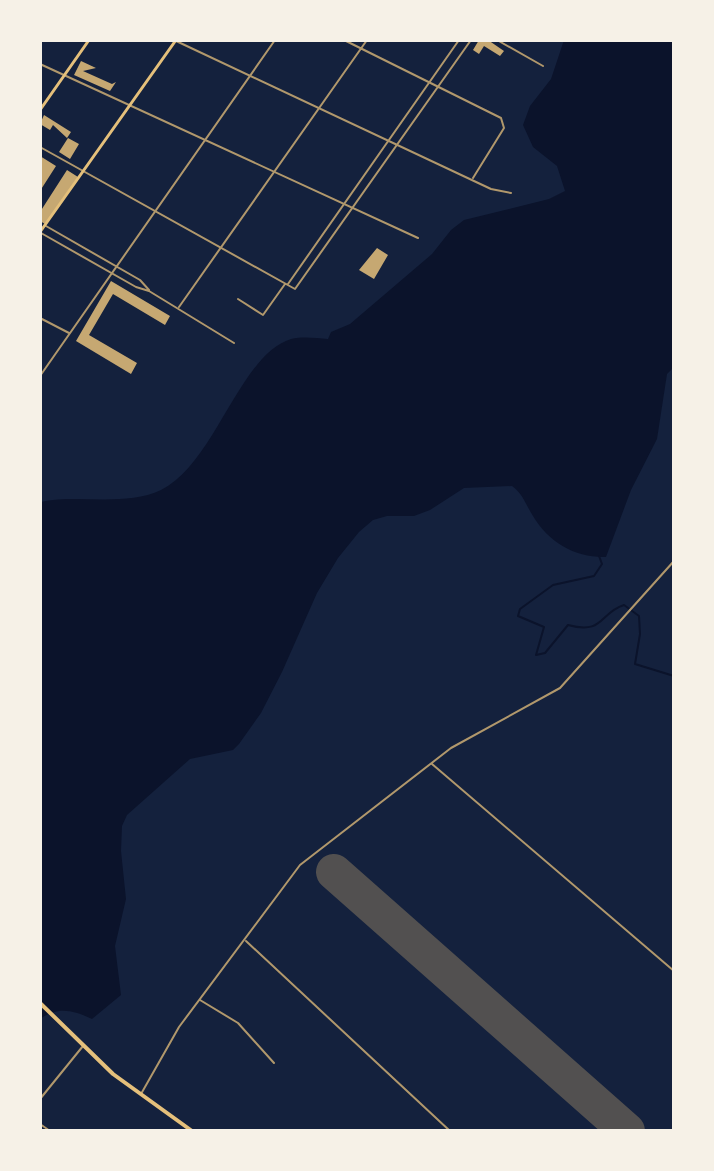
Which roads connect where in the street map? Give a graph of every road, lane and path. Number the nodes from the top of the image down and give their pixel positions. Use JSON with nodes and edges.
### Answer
{"nodes":[{"id":1,"x":89,"y":40,"type":"edge"},
{"id":2,"x":175,"y":40,"type":"edge"},
{"id":3,"x":275,"y":40,"type":"edge"},
{"id":4,"x":344,"y":40,"type":"edge"},
{"id":5,"x":367,"y":40,"type":"edge"},
{"id":6,"x":459,"y":40,"type":"edge"},
{"id":7,"x":471,"y":40,"type":"edge"},
{"id":8,"x":497,"y":40,"type":"edge"},
{"id":9,"x":361,"y":48,"type":"junction"},
{"id":10,"x":40,"y":64,"type":"edge"},
{"id":11,"x":543,"y":66,"type":"dead end"},
{"id":12,"x":64,"y":75,"type":"junction"},
{"id":13,"x":250,"y":76,"type":"junction"},
{"id":14,"x":429,"y":83,"type":"junction"},
{"id":15,"x":438,"y":87,"type":"junction"},
{"id":16,"x":129,"y":105,"type":"junction"},
{"id":17,"x":319,"y":108,"type":"junction"},
{"id":18,"x":40,"y":110,"type":"edge"},
{"id":19,"x":206,"y":140,"type":"junction"},
{"id":20,"x":388,"y":141,"type":"junction"},
{"id":21,"x":397,"y":145,"type":"junction"},
{"id":22,"x":40,"y":147,"type":"edge"},
{"id":23,"x":84,"y":171,"type":"junction"},
{"id":24,"x":275,"y":171,"type":"junction"},
{"id":25,"x":472,"y":179,"type":"junction"},
{"id":26,"x":511,"y":193,"type":"dead end"},
{"id":27,"x":345,"y":203,"type":"junction"},
{"id":28,"x":353,"y":207,"type":"junction"},
{"id":29,"x":155,"y":211,"type":"junction"},
{"id":30,"x":45,"y":225,"type":"junction"},
{"id":31,"x":40,"y":232,"type":"edge"},
{"id":32,"x":418,"y":238,"type":"dead end"},
{"id":33,"x":222,"y":248,"type":"junction"},
{"id":34,"x":116,"y":267,"type":"junction"},
{"id":35,"x":112,"y":274,"type":"junction"},
{"id":36,"x":287,"y":283,"type":"junction"},
{"id":37,"x":149,"y":291,"type":"junction"},
{"id":38,"x":238,"y":299,"type":"dead end"},
{"id":39,"x":179,"y":307,"type":"junction"},
{"id":40,"x":40,"y":318,"type":"edge"},
{"id":41,"x":70,"y":334,"type":"junction"},
{"id":42,"x":234,"y":343,"type":"dead end"},
{"id":43,"x":40,"y":376,"type":"edge"},
{"id":44,"x":674,"y":561,"type":"edge"},
{"id":45,"x":431,"y":763,"type":"junction"},
{"id":46,"x":244,"y":940,"type":"junction"},
{"id":47,"x":674,"y":971,"type":"edge"},
{"id":48,"x":199,"y":999,"type":"junction"},
{"id":49,"x":40,"y":1003,"type":"edge"},
{"id":50,"x":83,"y":1045,"type":"junction"},
{"id":51,"x":274,"y":1063,"type":"dead end"},
{"id":52,"x":140,"y":1095,"type":"junction"},
{"id":53,"x":40,"y":1099,"type":"edge"},
{"id":54,"x":40,"y":1124,"type":"edge"},
{"id":55,"x":50,"y":1131,"type":"edge"},
{"id":56,"x":192,"y":1131,"type":"edge"},
{"id":57,"x":450,"y":1131,"type":"edge"}],
"edges":[{"from":1,"to":12,"type":"main road"},
{"from":2,"to":13,"type":"street"},
{"from":2,"to":16,"type":"main road"},
{"from":3,"to":13,"type":"street"},
{"from":4,"to":9,"type":"street"},
{"from":5,"to":9,"type":"street"},
{"from":6,"to":14,"type":"street"},
{"from":7,"to":15,"type":"street"},
{"from":8,"to":11,"type":"street"},
{"from":9,"to":14,"type":"street"},
{"from":9,"to":17,"type":"street"},
{"from":10,"to":12,"type":"street"},
{"from":12,"to":16,"type":"street"},
{"from":12,"to":18,"type":"main road"},
{"from":13,"to":17,"type":"street"},
{"from":13,"to":19,"type":"street"},
{"from":14,"to":15,"type":"street"},
{"from":14,"to":20,"type":"street"},
{"from":15,"to":21,"type":"street"},
{"from":15,"to":25,"type":"street"},
{"from":16,"to":19,"type":"street"},
{"from":16,"to":23,"type":"main road"},
{"from":17,"to":20,"type":"street"},
{"from":17,"to":24,"type":"street"},
{"from":19,"to":24,"type":"street"},
{"from":19,"to":29,"type":"street"},
{"from":20,"to":21,"type":"street"},
{"from":20,"to":27,"type":"street"},
{"from":21,"to":25,"type":"street"},
{"from":21,"to":28,"type":"street"},
{"from":22,"to":23,"type":"street"},
{"from":23,"to":29,"type":"street"},
{"from":23,"to":30,"type":"main road"},
{"from":24,"to":27,"type":"street"},
{"from":24,"to":33,"type":"street"},
{"from":25,"to":26,"type":"street"},
{"from":27,"to":28,"type":"street"},
{"from":27,"to":36,"type":"street"},
{"from":28,"to":32,"type":"street"},
{"from":28,"to":36,"type":"street"},
{"from":29,"to":33,"type":"street"},
{"from":29,"to":34,"type":"street"},
{"from":30,"to":31,"type":"main road"},
{"from":30,"to":34,"type":"street"},
{"from":31,"to":35,"type":"street"},
{"from":33,"to":36,"type":"street"},
{"from":33,"to":39,"type":"street"},
{"from":34,"to":35,"type":"street"},
{"from":34,"to":37,"type":"street"},
{"from":35,"to":37,"type":"street"},
{"from":35,"to":41,"type":"street"},
{"from":36,"to":38,"type":"street"},
{"from":37,"to":39,"type":"street"},
{"from":39,"to":42,"type":"street"},
{"from":40,"to":41,"type":"street"},
{"from":41,"to":43,"type":"street"},
{"from":44,"to":45,"type":"street"},
{"from":45,"to":46,"type":"street"},
{"from":45,"to":47,"type":"street"},
{"from":46,"to":48,"type":"street"},
{"from":46,"to":57,"type":"street"},
{"from":48,"to":51,"type":"street"},
{"from":48,"to":52,"type":"street"},
{"from":49,"to":50,"type":"main road"},
{"from":50,"to":52,"type":"main road"},
{"from":50,"to":53,"type":"street"},
{"from":52,"to":56,"type":"main road"},
{"from":54,"to":55,"type":"street"}]}
